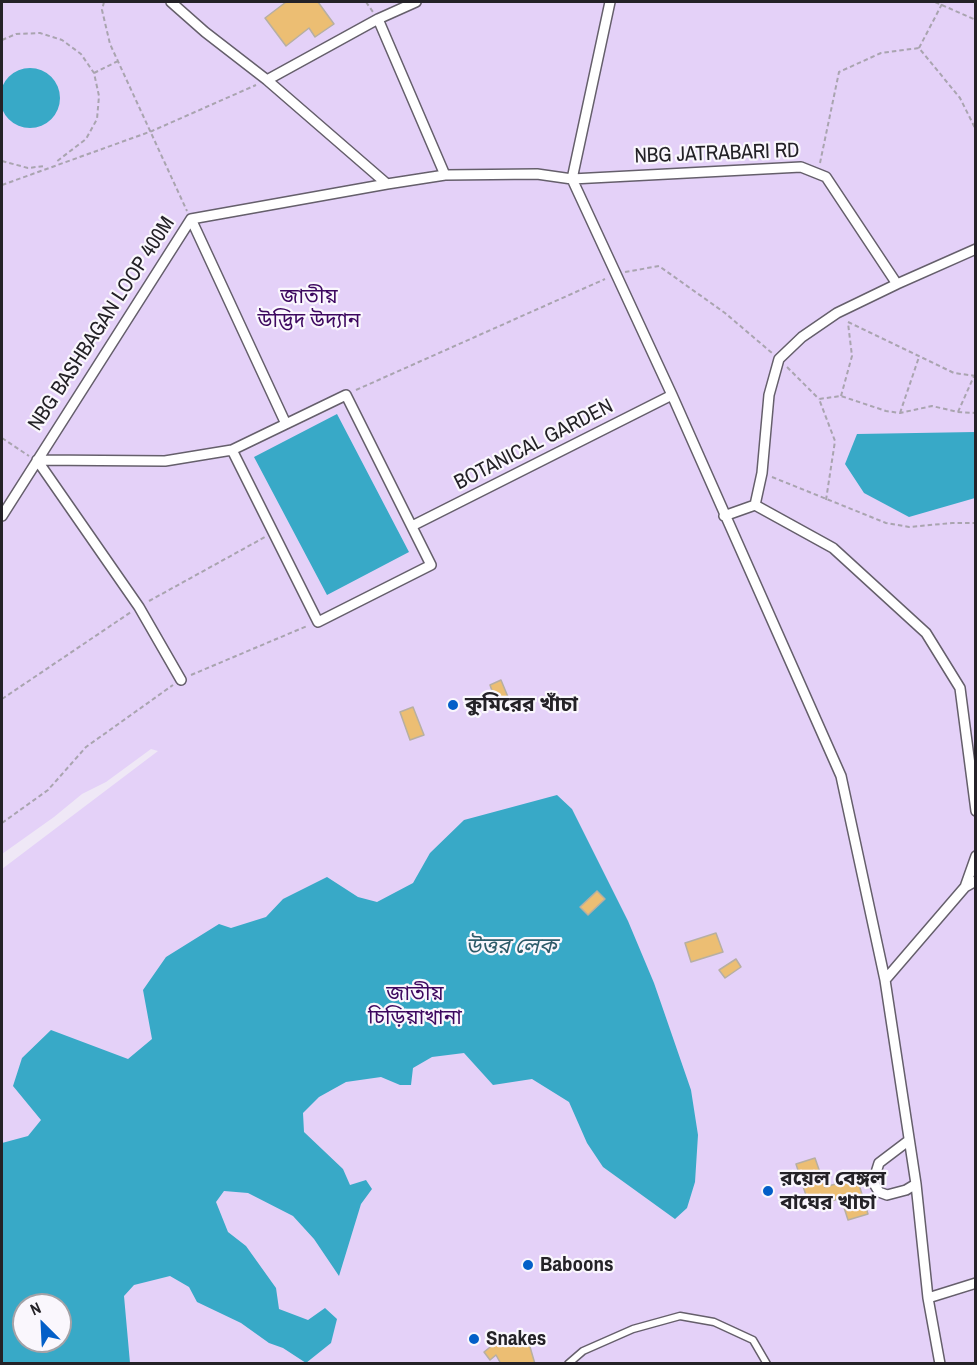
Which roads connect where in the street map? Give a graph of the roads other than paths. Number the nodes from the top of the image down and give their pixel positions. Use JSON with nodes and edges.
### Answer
{"nodes":[{"id":1,"x":171,"y":2,"type":"edge"},
{"id":2,"x":416,"y":2,"type":"edge"},
{"id":3,"x":610,"y":2,"type":"edge"},
{"id":4,"x":378,"y":19,"type":"junction"},
{"id":5,"x":267,"y":80,"type":"junction"},
{"id":6,"x":445,"y":175,"type":"junction"},
{"id":7,"x":572,"y":179,"type":"junction"},
{"id":8,"x":387,"y":184,"type":"junction"},
{"id":9,"x":191,"y":219,"type":"junction"},
{"id":10,"x":975,"y":249,"type":"edge"},
{"id":11,"x":897,"y":284,"type":"junction"},
{"id":12,"x":672,"y":395,"type":"junction"},
{"id":13,"x":286,"y":424,"type":"junction"},
{"id":14,"x":232,"y":450,"type":"junction"},
{"id":15,"x":37,"y":460,"type":"junction"},
{"id":16,"x":755,"y":505,"type":"junction"},
{"id":17,"x":2,"y":516,"type":"edge"},
{"id":18,"x":724,"y":516,"type":"junction"},
{"id":19,"x":412,"y":526,"type":"junction"},
{"id":20,"x":181,"y":680,"type":"road end"},
{"id":21,"x":975,"y":811,"type":"edge"},
{"id":22,"x":975,"y":856,"type":"edge"},
{"id":23,"x":975,"y":881,"type":"edge"},
{"id":24,"x":965,"y":887,"type":"junction"},
{"id":25,"x":885,"y":980,"type":"junction"},
{"id":26,"x":908,"y":1141,"type":"junction"},
{"id":27,"x":916,"y":1184,"type":"junction"},
{"id":28,"x":975,"y":1283,"type":"edge"},
{"id":29,"x":928,"y":1298,"type":"junction"},
{"id":30,"x":568,"y":1364,"type":"edge"},
{"id":31,"x":767,"y":1364,"type":"edge"},
{"id":32,"x":940,"y":1364,"type":"edge"}],
"edges":[{"from":1,"to":5,"type":"street"},
{"from":2,"to":4,"type":"street"},
{"from":3,"to":7,"type":"street"},
{"from":4,"to":5,"type":"street"},
{"from":4,"to":6,"type":"street"},
{"from":5,"to":8,"type":"street"},
{"from":6,"to":7,"type":"street","name":"NBG JATRABARI RD"},
{"from":6,"to":8,"type":"street","name":"NBG JATRABARI RD"},
{"from":7,"to":11,"type":"street","name":"NBG JATRABARI RD"},
{"from":7,"to":12,"type":"street"},
{"from":8,"to":9,"type":"street"},
{"from":9,"to":13,"type":"street","name":"NBG BASHBAGAN LOOP 400M"},
{"from":9,"to":15,"type":"street","name":"NBG BASHBAGAN LOOP 400M"},
{"from":10,"to":11,"type":"street"},
{"from":11,"to":16,"type":"street"},
{"from":12,"to":18,"type":"street"},
{"from":12,"to":19,"type":"street","name":"BOTANICAL GARDEN"},
{"from":13,"to":14,"type":"street","name":"NBG BASHBAGAN LOOP 400M"},
{"from":13,"to":19,"type":"street"},
{"from":14,"to":15,"type":"street","name":"NBG BASHBAGAN LOOP 400M"},
{"from":14,"to":19,"type":"street"},
{"from":15,"to":17,"type":"street"},
{"from":15,"to":20,"type":"street"},
{"from":16,"to":18,"type":"street"},
{"from":16,"to":21,"type":"street"},
{"from":18,"to":25,"type":"street"},
{"from":22,"to":24,"type":"street"},
{"from":23,"to":24,"type":"street"},
{"from":24,"to":25,"type":"street"},
{"from":25,"to":26,"type":"street"},
{"from":26,"to":27,"type":"street"},
{"from":26,"to":27,"type":"street"},
{"from":27,"to":29,"type":"street"},
{"from":28,"to":29,"type":"street"},
{"from":29,"to":32,"type":"street"},
{"from":30,"to":31,"type":"lane"}]}
